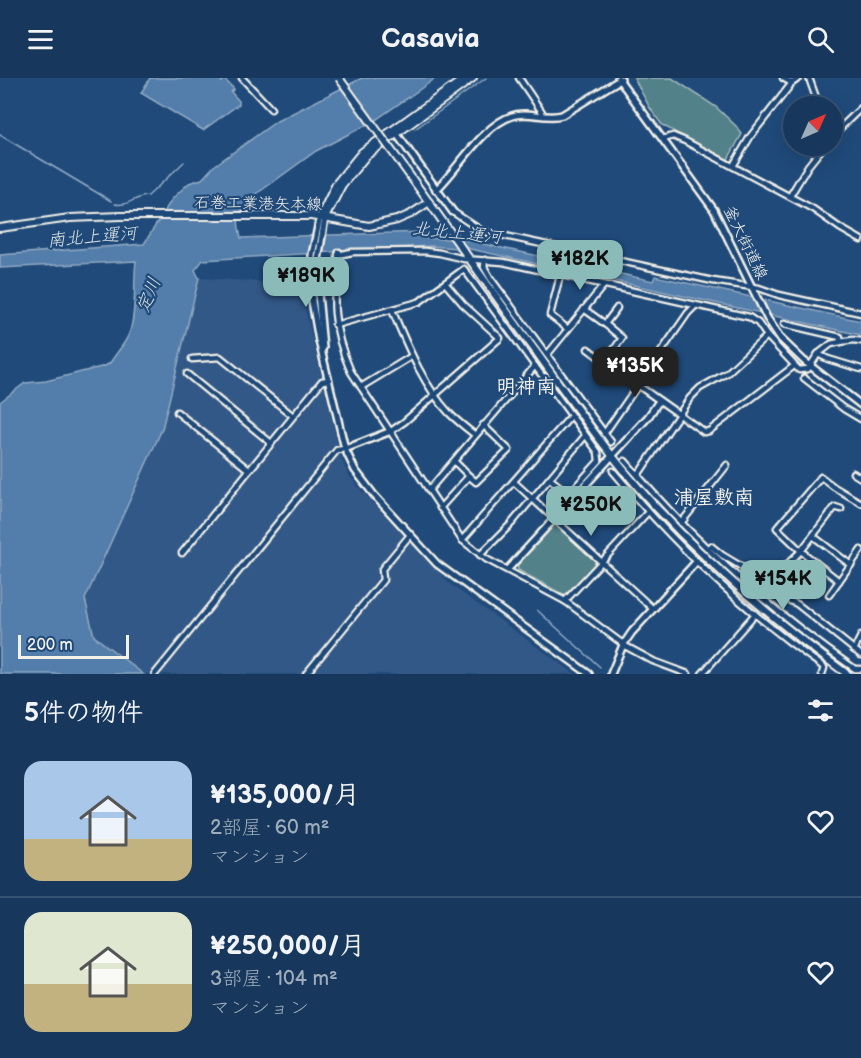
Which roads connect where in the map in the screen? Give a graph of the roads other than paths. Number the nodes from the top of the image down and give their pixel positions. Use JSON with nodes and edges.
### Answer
{"nodes":[{"id":1,"x":242,"y":78,"type":"edge"},
{"id":2,"x":339,"y":78,"type":"edge"},
{"id":3,"x":465,"y":78,"type":"edge"},
{"id":4,"x":473,"y":78,"type":"edge"},
{"id":5,"x":519,"y":78,"type":"edge"},
{"id":6,"x":783,"y":78,"type":"edge"},
{"id":7,"x":799,"y":78,"type":"edge"},
{"id":8,"x":809,"y":78,"type":"edge"},
{"id":9,"x":620,"y":79,"type":"edge"},
{"id":10,"x":792,"y":83,"type":"junction"},
{"id":11,"x":815,"y":96,"type":"edge"},
{"id":12,"x":861,"y":108,"type":"edge"},
{"id":13,"x":271,"y":109,"type":"dead end"},
{"id":14,"x":543,"y":116,"type":"junction"},
{"id":15,"x":843,"y":125,"type":"edge"},
{"id":16,"x":396,"y":133,"type":"junction"},
{"id":17,"x":663,"y":140,"type":"junction"},
{"id":18,"x":815,"y":156,"type":"edge"},
{"id":19,"x":733,"y":166,"type":"junction"},
{"id":20,"x":436,"y":190,"type":"junction"},
{"id":21,"x":790,"y":196,"type":"junction"},
{"id":22,"x":429,"y":202,"type":"junction"},
{"id":23,"x":453,"y":212,"type":"joint"},
{"id":24,"x":323,"y":218,"type":"junction"},
{"id":25,"x":0,"y":228,"type":"edge"},
{"id":26,"x":861,"y":240,"type":"edge"},
{"id":27,"x":470,"y":259,"type":"junction"},
{"id":28,"x":485,"y":260,"type":"junction"},
{"id":29,"x":560,"y":276,"type":"junction"},
{"id":30,"x":445,"y":284,"type":"junction"},
{"id":31,"x":604,"y":285,"type":"junction"},
{"id":32,"x":753,"y":290,"type":"junction"},
{"id":33,"x":695,"y":306,"type":"junction"},
{"id":34,"x":616,"y":308,"type":"dead end"},
{"id":35,"x":584,"y":309,"type":"junction"},
{"id":36,"x":392,"y":310,"type":"junction"},
{"id":37,"x":861,"y":313,"type":"edge"},
{"id":38,"x":605,"y":324,"type":"junction"},
{"id":39,"x":784,"y":324,"type":"dead end"},
{"id":40,"x":335,"y":325,"type":"junction"},
{"id":41,"x":568,"y":329,"type":"junction"},
{"id":42,"x":767,"y":336,"type":"junction"},
{"id":43,"x":840,"y":342,"type":"junction"},
{"id":44,"x":861,"y":342,"type":"edge"},
{"id":45,"x":588,"y":349,"type":"dead end"},
{"id":46,"x":819,"y":354,"type":"junction"},
{"id":47,"x":547,"y":355,"type":"junction"},
{"id":48,"x":412,"y":356,"type":"junction"},
{"id":49,"x":192,"y":359,"type":"dead end"},
{"id":50,"x":605,"y":362,"type":"junction"},
{"id":51,"x":535,"y":366,"type":"junction"},
{"id":52,"x":794,"y":366,"type":"junction"},
{"id":53,"x":811,"y":366,"type":"junction"},
{"id":54,"x":861,"y":369,"type":"edge"},
{"id":55,"x":187,"y":374,"type":"dead end"},
{"id":56,"x":804,"y":378,"type":"dead end"},
{"id":57,"x":329,"y":380,"type":"junction"},
{"id":58,"x":637,"y":386,"type":"junction"},
{"id":59,"x":361,"y":387,"type":"junction"},
{"id":60,"x":435,"y":394,"type":"junction"},
{"id":61,"x":659,"y":401,"type":"junction"},
{"id":62,"x":861,"y":405,"type":"edge"},
{"id":63,"x":177,"y":412,"type":"dead end"},
{"id":64,"x":678,"y":414,"type":"junction"},
{"id":65,"x":293,"y":416,"type":"junction"},
{"id":66,"x":571,"y":416,"type":"junction"},
{"id":67,"x":861,"y":419,"type":"edge"},
{"id":68,"x":483,"y":425,"type":"junction"},
{"id":69,"x":391,"y":431,"type":"junction"},
{"id":70,"x":604,"y":434,"type":"junction"},
{"id":71,"x":475,"y":435,"type":"junction"},
{"id":72,"x":585,"y":436,"type":"junction"},
{"id":73,"x":611,"y":442,"type":"dead end"},
{"id":74,"x":271,"y":443,"type":"junction"},
{"id":75,"x":345,"y":449,"type":"junction"},
{"id":76,"x":612,"y":455,"type":"junction"},
{"id":77,"x":625,"y":460,"type":"dead end"},
{"id":78,"x":454,"y":461,"type":"junction"},
{"id":79,"x":727,"y":465,"type":"dead end"},
{"id":80,"x":249,"y":471,"type":"junction"},
{"id":81,"x":613,"y":471,"type":"dead end"},
{"id":82,"x":853,"y":473,"type":"dead end"},
{"id":83,"x":638,"y":475,"type":"junction"},
{"id":84,"x":469,"y":476,"type":"junction"},
{"id":85,"x":861,"y":478,"type":"edge"},
{"id":86,"x":550,"y":479,"type":"junction"},
{"id":87,"x":514,"y":482,"type":"junction"},
{"id":88,"x":429,"y":490,"type":"junction"},
{"id":89,"x":532,"y":500,"type":"junction"},
{"id":90,"x":861,"y":503,"type":"edge"},
{"id":91,"x":440,"y":508,"type":"junction"},
{"id":92,"x":841,"y":509,"type":"dead end"},
{"id":93,"x":648,"y":512,"type":"junction"},
{"id":94,"x":554,"y":519,"type":"junction"},
{"id":95,"x":681,"y":523,"type":"junction"},
{"id":96,"x":410,"y":535,"type":"junction"},
{"id":97,"x":813,"y":536,"type":"junction"},
{"id":98,"x":462,"y":540,"type":"junction"},
{"id":99,"x":708,"y":549,"type":"junction"},
{"id":100,"x":861,"y":550,"type":"edge"},
{"id":101,"x":801,"y":551,"type":"junction"},
{"id":102,"x":182,"y":554,"type":"dead end"},
{"id":103,"x":480,"y":555,"type":"junction"},
{"id":104,"x":697,"y":561,"type":"junction"},
{"id":105,"x":602,"y":562,"type":"junction"},
{"id":106,"x":851,"y":565,"type":"junction"},
{"id":107,"x":508,"y":569,"type":"junction"},
{"id":108,"x":839,"y":581,"type":"junction"},
{"id":109,"x":765,"y":586,"type":"junction"},
{"id":110,"x":772,"y":593,"type":"junction"},
{"id":111,"x":830,"y":595,"type":"dead end"},
{"id":112,"x":566,"y":601,"type":"junction"},
{"id":113,"x":765,"y":602,"type":"junction"},
{"id":114,"x":653,"y":609,"type":"junction"},
{"id":115,"x":754,"y":614,"type":"junction"},
{"id":116,"x":861,"y":636,"type":"edge"},
{"id":117,"x":623,"y":645,"type":"junction"},
{"id":118,"x":854,"y":650,"type":"junction"},
{"id":119,"x":861,"y":655,"type":"edge"},
{"id":120,"x":861,"y":669,"type":"edge"},
{"id":121,"x":155,"y":674,"type":"edge"},
{"id":122,"x":306,"y":674,"type":"edge"},
{"id":123,"x":589,"y":674,"type":"edge"},
{"id":124,"x":611,"y":674,"type":"edge"},
{"id":125,"x":688,"y":674,"type":"edge"},
{"id":126,"x":702,"y":674,"type":"edge"},
{"id":127,"x":822,"y":674,"type":"edge"},
{"id":128,"x":847,"y":674,"type":"edge"}],
"edges":[{"from":1,"to":13,"type":"street"},
{"from":2,"to":22,"type":"main road","bridge":true},
{"from":3,"to":24,"type":"main road"},
{"from":4,"to":16,"type":"main road"},
{"from":5,"to":14,"type":"street"},
{"from":6,"to":10,"type":"street"},
{"from":7,"to":10,"type":"street"},
{"from":8,"to":11,"type":"street"},
{"from":9,"to":14,"type":"street"},
{"from":9,"to":17,"type":"street","name":"釜大街道線"},
{"from":10,"to":19,"type":"street"},
{"from":12,"to":15,"type":"street"},
{"from":14,"to":20,"type":"street"},
{"from":16,"to":20,"type":"street"},
{"from":16,"to":24,"type":"main road"},
{"from":17,"to":19,"type":"street"},
{"from":17,"to":32,"type":"street","name":"釜大街道線"},
{"from":18,"to":21,"type":"street"},
{"from":19,"to":21,"type":"street"},
{"from":20,"to":23,"type":"street"},
{"from":21,"to":26,"type":"street"},
{"from":22,"to":24,"type":"main road","name":"石巻工業港矢本線"},
{"from":22,"to":27,"type":"main road"},
{"from":23,"to":32,"type":"street"},
{"from":24,"to":25,"type":"main road","name":"石巻工業港矢本線"},
{"from":24,"to":57,"type":"street"},
{"from":27,"to":28,"type":"street"},
{"from":27,"to":40,"type":"street"},
{"from":27,"to":76,"type":"main road"},
{"from":28,"to":29,"type":"street"},
{"from":28,"to":47,"type":"street"},
{"from":29,"to":31,"type":"street"},
{"from":29,"to":41,"type":"street"},
{"from":30,"to":36,"type":"street"},
{"from":30,"to":51,"type":"street"},
{"from":30,"to":60,"type":"street"},
{"from":31,"to":33,"type":"street"},
{"from":31,"to":35,"type":"street"},
{"from":32,"to":37,"type":"street"},
{"from":32,"to":53,"type":"street","name":"釜大街道線"},
{"from":33,"to":42,"type":"street"},
{"from":33,"to":58,"type":"street"},
{"from":34,"to":38,"type":"street"},
{"from":35,"to":38,"type":"street"},
{"from":35,"to":41,"type":"street"},
{"from":36,"to":40,"type":"street"},
{"from":36,"to":48,"type":"street"},
{"from":38,"to":50,"type":"street"},
{"from":39,"to":43,"type":"street"},
{"from":40,"to":59,"type":"street"},
{"from":41,"to":47,"type":"street"},
{"from":42,"to":52,"type":"street"},
{"from":42,"to":64,"type":"street"},
{"from":43,"to":44,"type":"street"},
{"from":43,"to":46,"type":"street"},
{"from":45,"to":50,"type":"street"},
{"from":46,"to":53,"type":"street"},
{"from":46,"to":54,"type":"street"},
{"from":47,"to":70,"type":"street"},
{"from":48,"to":59,"type":"street"},
{"from":48,"to":60,"type":"street"},
{"from":49,"to":65,"type":"street"},
{"from":50,"to":58,"type":"street"},
{"from":51,"to":66,"type":"street"},
{"from":51,"to":68,"type":"street"},
{"from":52,"to":53,"type":"street"},
{"from":52,"to":64,"type":"street"},
{"from":53,"to":62,"type":"street","name":"釜大街道線"},
{"from":55,"to":74,"type":"street"},
{"from":56,"to":67,"type":"street"},
{"from":57,"to":65,"type":"street"},
{"from":57,"to":75,"type":"street"},
{"from":58,"to":61,"type":"street"},
{"from":58,"to":70,"type":"street"},
{"from":59,"to":69,"type":"street"},
{"from":60,"to":69,"type":"street"},
{"from":60,"to":71,"type":"street"},
{"from":61,"to":64,"type":"street"},
{"from":61,"to":76,"type":"street"},
{"from":63,"to":80,"type":"street"},
{"from":64,"to":83,"type":"street"},
{"from":65,"to":74,"type":"street"},
{"from":66,"to":72,"type":"street"},
{"from":66,"to":87,"type":"street"},
{"from":68,"to":71,"type":"street"},
{"from":68,"to":84,"type":"street"},
{"from":69,"to":75,"type":"street"},
{"from":69,"to":88,"type":"street"},
{"from":70,"to":73,"type":"street"},
{"from":71,"to":78,"type":"street"},
{"from":72,"to":86,"type":"street"},
{"from":72,"to":86,"type":"street"},
{"from":74,"to":80,"type":"street"},
{"from":75,"to":96,"type":"street"},
{"from":75,"to":121,"type":"street"},
{"from":76,"to":94,"type":"street"},
{"from":76,"to":128,"type":"main road"},
{"from":77,"to":83,"type":"street"},
{"from":78,"to":84,"type":"street"},
{"from":78,"to":88,"type":"street"},
{"from":79,"to":95,"type":"street"},
{"from":80,"to":102,"type":"street"},
{"from":81,"to":93,"type":"street"},
{"from":82,"to":85,"type":"street"},
{"from":83,"to":95,"type":"street"},
{"from":84,"to":91,"type":"street"},
{"from":86,"to":89,"type":"street"},
{"from":87,"to":89,"type":"street"},
{"from":87,"to":98,"type":"street"},
{"from":88,"to":91,"type":"street"},
{"from":89,"to":94,"type":"street"},
{"from":89,"to":103,"type":"street"},
{"from":90,"to":101,"type":"street"},
{"from":91,"to":98,"type":"street"},
{"from":92,"to":97,"type":"street"},
{"from":93,"to":104,"type":"street"},
{"from":93,"to":105,"type":"street"},
{"from":94,"to":105,"type":"street"},
{"from":94,"to":107,"type":"street"},
{"from":95,"to":99,"type":"street"},
{"from":96,"to":122,"type":"street"},
{"from":96,"to":123,"type":"street"},
{"from":97,"to":101,"type":"street"},
{"from":97,"to":106,"type":"street"},
{"from":98,"to":103,"type":"street"},
{"from":99,"to":109,"type":"street"},
{"from":99,"to":113,"type":"street"},
{"from":100,"to":106,"type":"street"},
{"from":101,"to":108,"type":"street"},
{"from":101,"to":109,"type":"street"},
{"from":103,"to":107,"type":"street"},
{"from":104,"to":114,"type":"street"},
{"from":104,"to":115,"type":"street"},
{"from":105,"to":112,"type":"street"},
{"from":105,"to":114,"type":"street"},
{"from":106,"to":108,"type":"street"},
{"from":107,"to":112,"type":"street"},
{"from":108,"to":111,"type":"street"},
{"from":109,"to":110,"type":"street"},
{"from":110,"to":113,"type":"street"},
{"from":110,"to":118,"type":"street"},
{"from":112,"to":117,"type":"street"},
{"from":113,"to":120,"type":"street"},
{"from":114,"to":117,"type":"street"},
{"from":115,"to":126,"type":"street"},
{"from":115,"to":127,"type":"street"},
{"from":116,"to":118,"type":"street"},
{"from":117,"to":124,"type":"street"},
{"from":117,"to":125,"type":"street"},
{"from":118,"to":119,"type":"street"}]}
